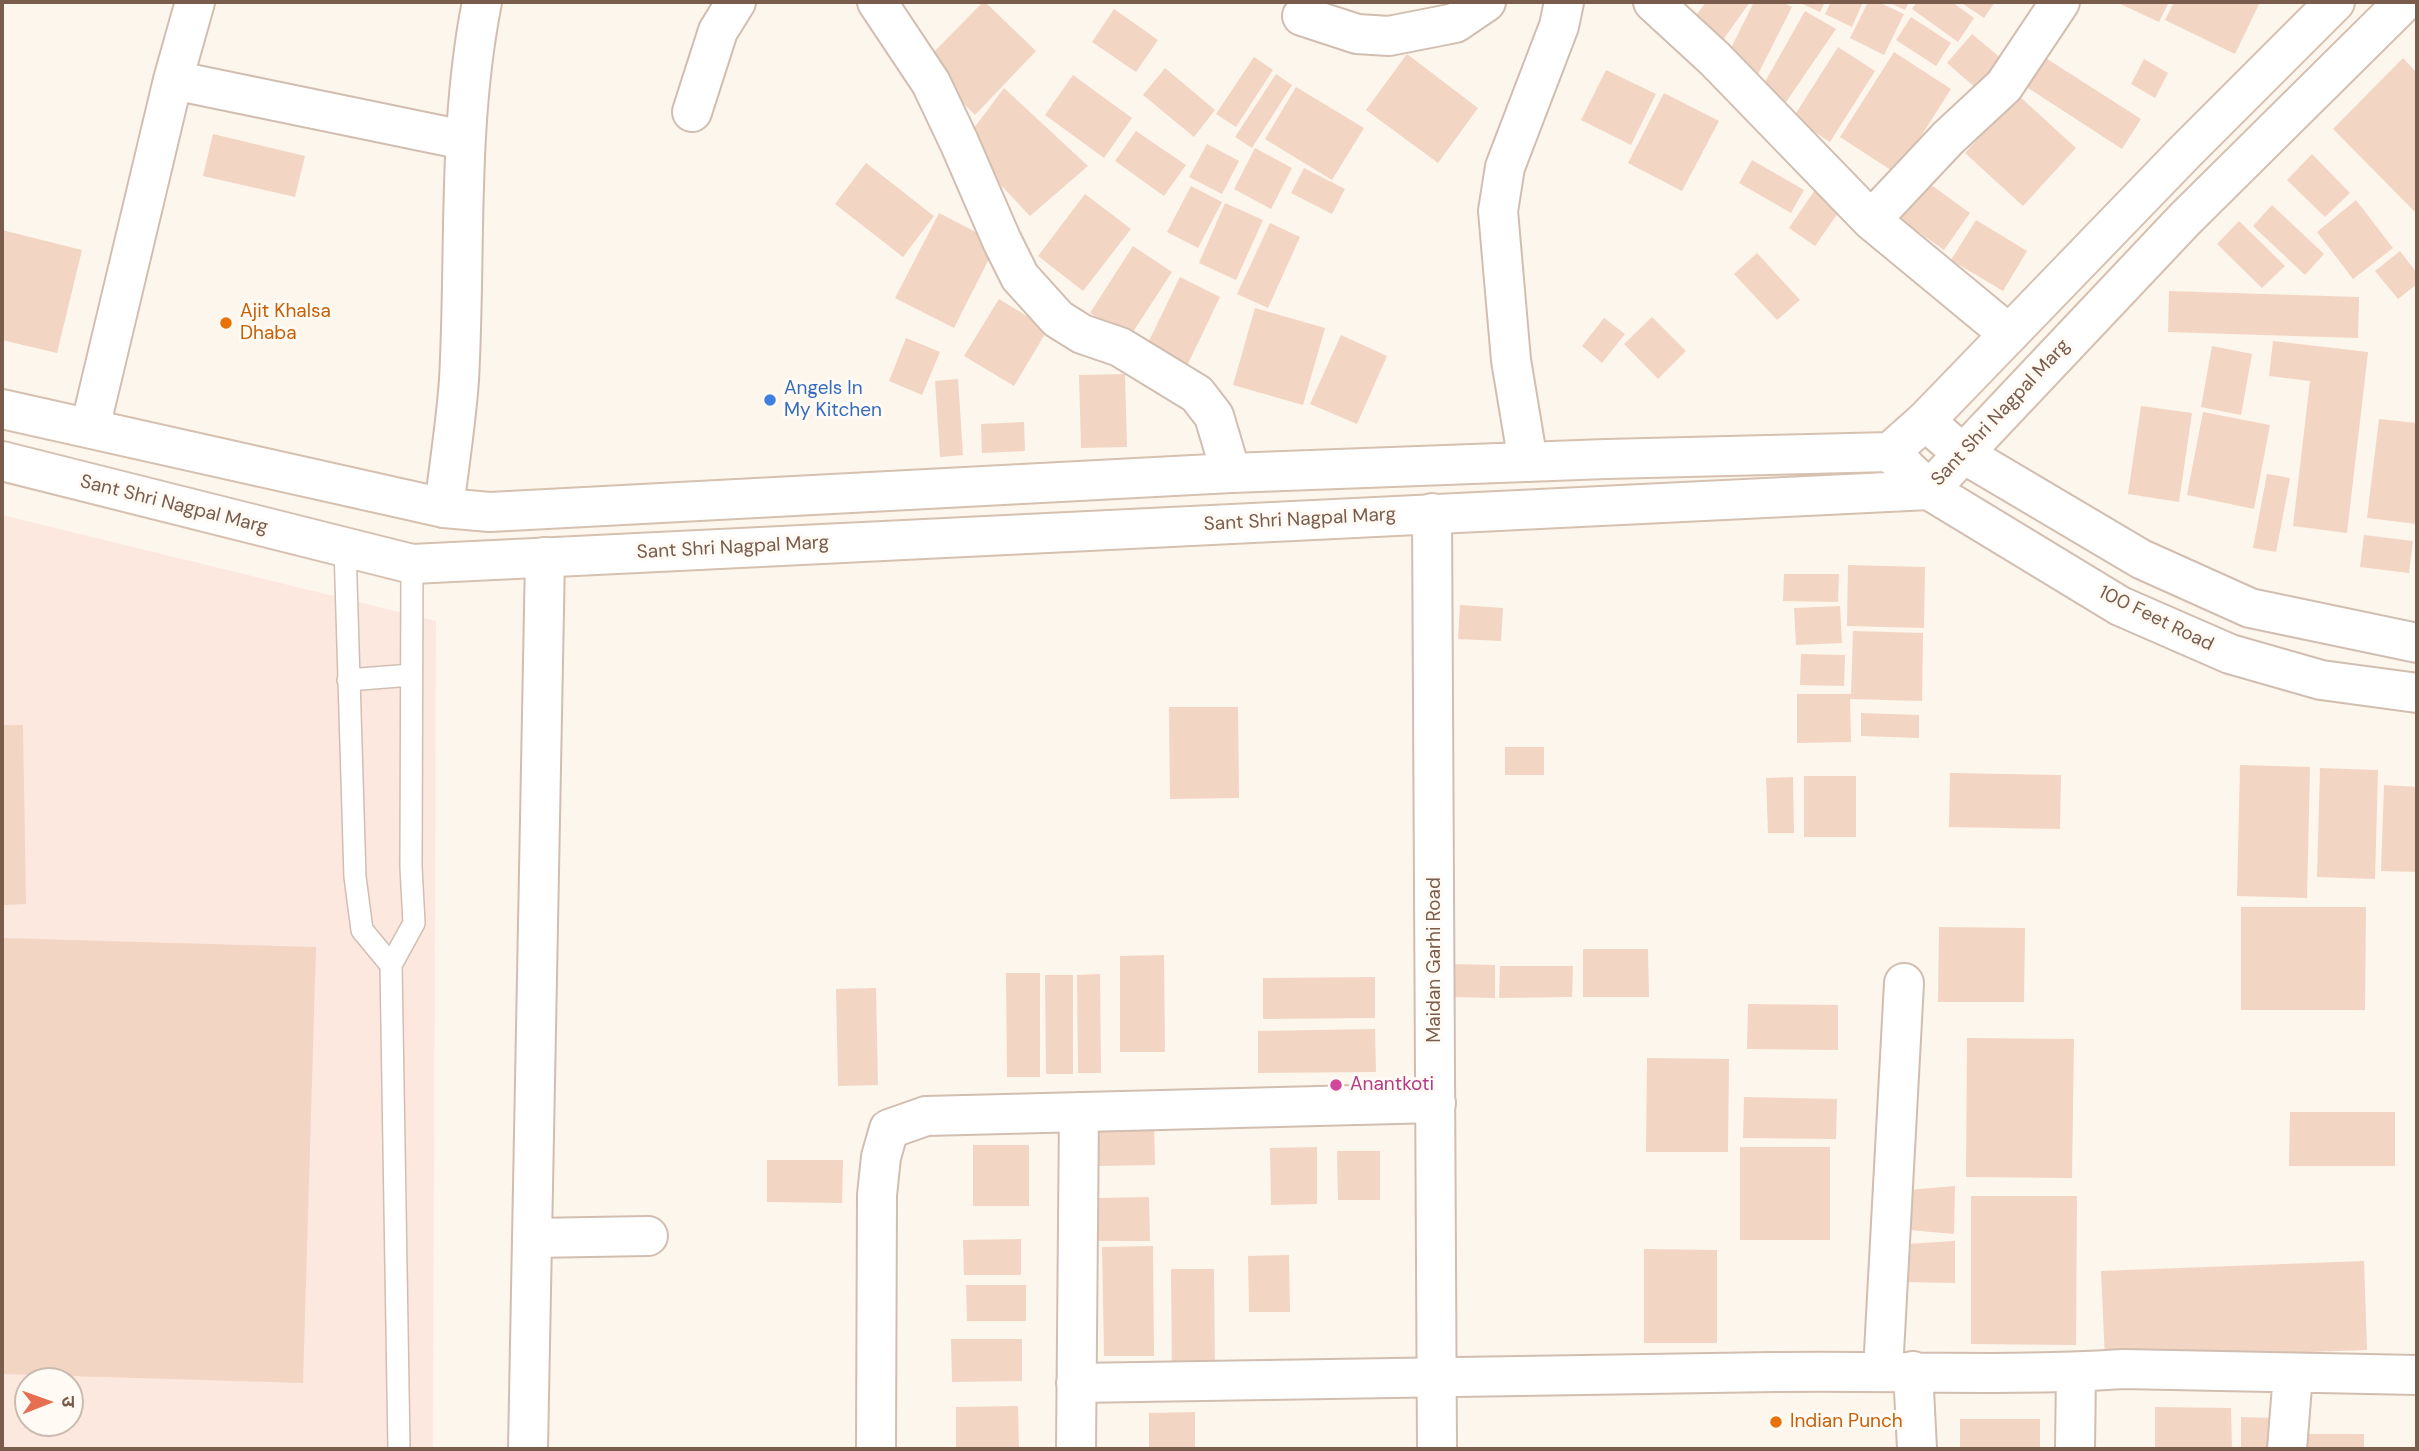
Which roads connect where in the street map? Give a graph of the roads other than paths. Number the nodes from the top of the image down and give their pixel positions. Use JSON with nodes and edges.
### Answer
{"nodes":[{"id":1,"x":195,"y":2,"type":"edge"},
{"id":2,"x":482,"y":2,"type":"edge"},
{"id":3,"x":736,"y":2,"type":"edge"},
{"id":4,"x":877,"y":2,"type":"edge"},
{"id":5,"x":1486,"y":2,"type":"edge"},
{"id":6,"x":1564,"y":2,"type":"edge"},
{"id":7,"x":1653,"y":2,"type":"edge"},
{"id":8,"x":2060,"y":2,"type":"edge"},
{"id":9,"x":2336,"y":2,"type":"edge"},
{"id":10,"x":2404,"y":2,"type":"edge"},
{"id":11,"x":1302,"y":16,"type":"dead end"},
{"id":12,"x":173,"y":80,"type":"junction"},
{"id":13,"x":692,"y":112,"type":"dead end"},
{"id":14,"x":464,"y":140,"type":"junction"},
{"id":15,"x":1871,"y":220,"type":"junction"},
{"id":16,"x":2009,"y":334,"type":"junction"},
{"id":17,"x":2,"y":409,"type":"edge"},
{"id":18,"x":1925,"y":421,"type":"junction"},
{"id":19,"x":90,"y":428,"type":"junction"},
{"id":20,"x":1890,"y":452,"type":"junction"},
{"id":21,"x":1962,"y":453,"type":"junction"},
{"id":22,"x":2,"y":461,"type":"edge"},
{"id":23,"x":1528,"y":462,"type":"junction"},
{"id":24,"x":1231,"y":473,"type":"junction"},
{"id":25,"x":1929,"y":491,"type":"junction"},
{"id":26,"x":444,"y":508,"type":"junction"},
{"id":27,"x":1432,"y":513,"type":"junction"},
{"id":28,"x":345,"y":547,"type":"junction"},
{"id":29,"x":545,"y":557,"type":"junction"},
{"id":30,"x":412,"y":564,"type":"junction"},
{"id":31,"x":2417,"y":643,"type":"edge"},
{"id":32,"x":411,"y":675,"type":"junction"},
{"id":33,"x":348,"y":680,"type":"junction"},
{"id":34,"x":2417,"y":693,"type":"edge"},
{"id":35,"x":391,"y":965,"type":"junction"},
{"id":36,"x":1904,"y":982,"type":"dead end"},
{"id":37,"x":1436,"y":1103,"type":"junction"},
{"id":38,"x":1079,"y":1112,"type":"junction"},
{"id":39,"x":648,"y":1236,"type":"dead end"},
{"id":40,"x":532,"y":1238,"type":"junction"},
{"id":41,"x":1898,"y":1371,"type":"junction"},
{"id":42,"x":2076,"y":1373,"type":"junction"},
{"id":43,"x":2293,"y":1374,"type":"junction"},
{"id":44,"x":1437,"y":1375,"type":"junction"},
{"id":45,"x":2417,"y":1375,"type":"edge"},
{"id":46,"x":1076,"y":1383,"type":"junction"},
{"id":47,"x":399,"y":1449,"type":"edge"},
{"id":48,"x":528,"y":1449,"type":"edge"},
{"id":49,"x":876,"y":1449,"type":"edge"},
{"id":50,"x":1076,"y":1449,"type":"edge"},
{"id":51,"x":1437,"y":1449,"type":"edge"},
{"id":52,"x":1917,"y":1449,"type":"edge"},
{"id":53,"x":2075,"y":1449,"type":"edge"},
{"id":54,"x":2287,"y":1449,"type":"edge"}],
"edges":[{"from":1,"to":12,"type":"street"},
{"from":2,"to":14,"type":"street"},
{"from":3,"to":13,"type":"street"},
{"from":4,"to":24,"type":"street"},
{"from":5,"to":11,"type":"street"},
{"from":6,"to":23,"type":"street"},
{"from":7,"to":15,"type":"street"},
{"from":8,"to":15,"type":"street"},
{"from":9,"to":16,"type":"street"},
{"from":10,"to":21,"type":"street","name":"Sant Shri Nagpal Marg"},
{"from":12,"to":14,"type":"street"},
{"from":12,"to":19,"type":"street"},
{"from":14,"to":26,"type":"street"},
{"from":15,"to":16,"type":"street"},
{"from":16,"to":18,"type":"street"},
{"from":17,"to":19,"type":"street"},
{"from":18,"to":20,"type":"street"},
{"from":18,"to":21,"type":"street"},
{"from":19,"to":26,"type":"street"},
{"from":20,"to":23,"type":"street"},
{"from":20,"to":25,"type":"street","name":"100 Feet Road"},
{"from":21,"to":25,"type":"street","name":"Sant Shri Nagpal Marg"},
{"from":21,"to":31,"type":"street"},
{"from":22,"to":28,"type":"street","name":"Sant Shri Nagpal Marg"},
{"from":23,"to":24,"type":"street"},
{"from":24,"to":26,"type":"street"},
{"from":25,"to":27,"type":"street","name":"Sant Shri Nagpal Marg"},
{"from":25,"to":34,"type":"street","name":"100 Feet Road"},
{"from":27,"to":29,"type":"street","name":"Sant Shri Nagpal Marg"},
{"from":27,"to":37,"type":"street","name":"Maidan Garhi Road"},
{"from":28,"to":30,"type":"street","name":"Sant Shri Nagpal Marg"},
{"from":28,"to":33,"type":"lane"},
{"from":29,"to":30,"type":"street","name":"Sant Shri Nagpal Marg"},
{"from":29,"to":40,"type":"street"},
{"from":30,"to":32,"type":"lane"},
{"from":32,"to":33,"type":"lane"},
{"from":32,"to":35,"type":"lane"},
{"from":33,"to":35,"type":"lane"},
{"from":35,"to":47,"type":"lane"},
{"from":36,"to":41,"type":"street"},
{"from":37,"to":38,"type":"street"},
{"from":37,"to":44,"type":"street","name":"Maidan Garhi Road"},
{"from":38,"to":46,"type":"street"},
{"from":38,"to":49,"type":"street"},
{"from":39,"to":40,"type":"street"},
{"from":40,"to":48,"type":"street"},
{"from":41,"to":42,"type":"street"},
{"from":41,"to":44,"type":"street"},
{"from":41,"to":52,"type":"street"},
{"from":42,"to":43,"type":"street"},
{"from":42,"to":53,"type":"street"},
{"from":43,"to":45,"type":"street"},
{"from":43,"to":54,"type":"street"},
{"from":44,"to":46,"type":"street"},
{"from":44,"to":51,"type":"street","name":"Maidan Garhi Road"},
{"from":46,"to":50,"type":"street"}]}
